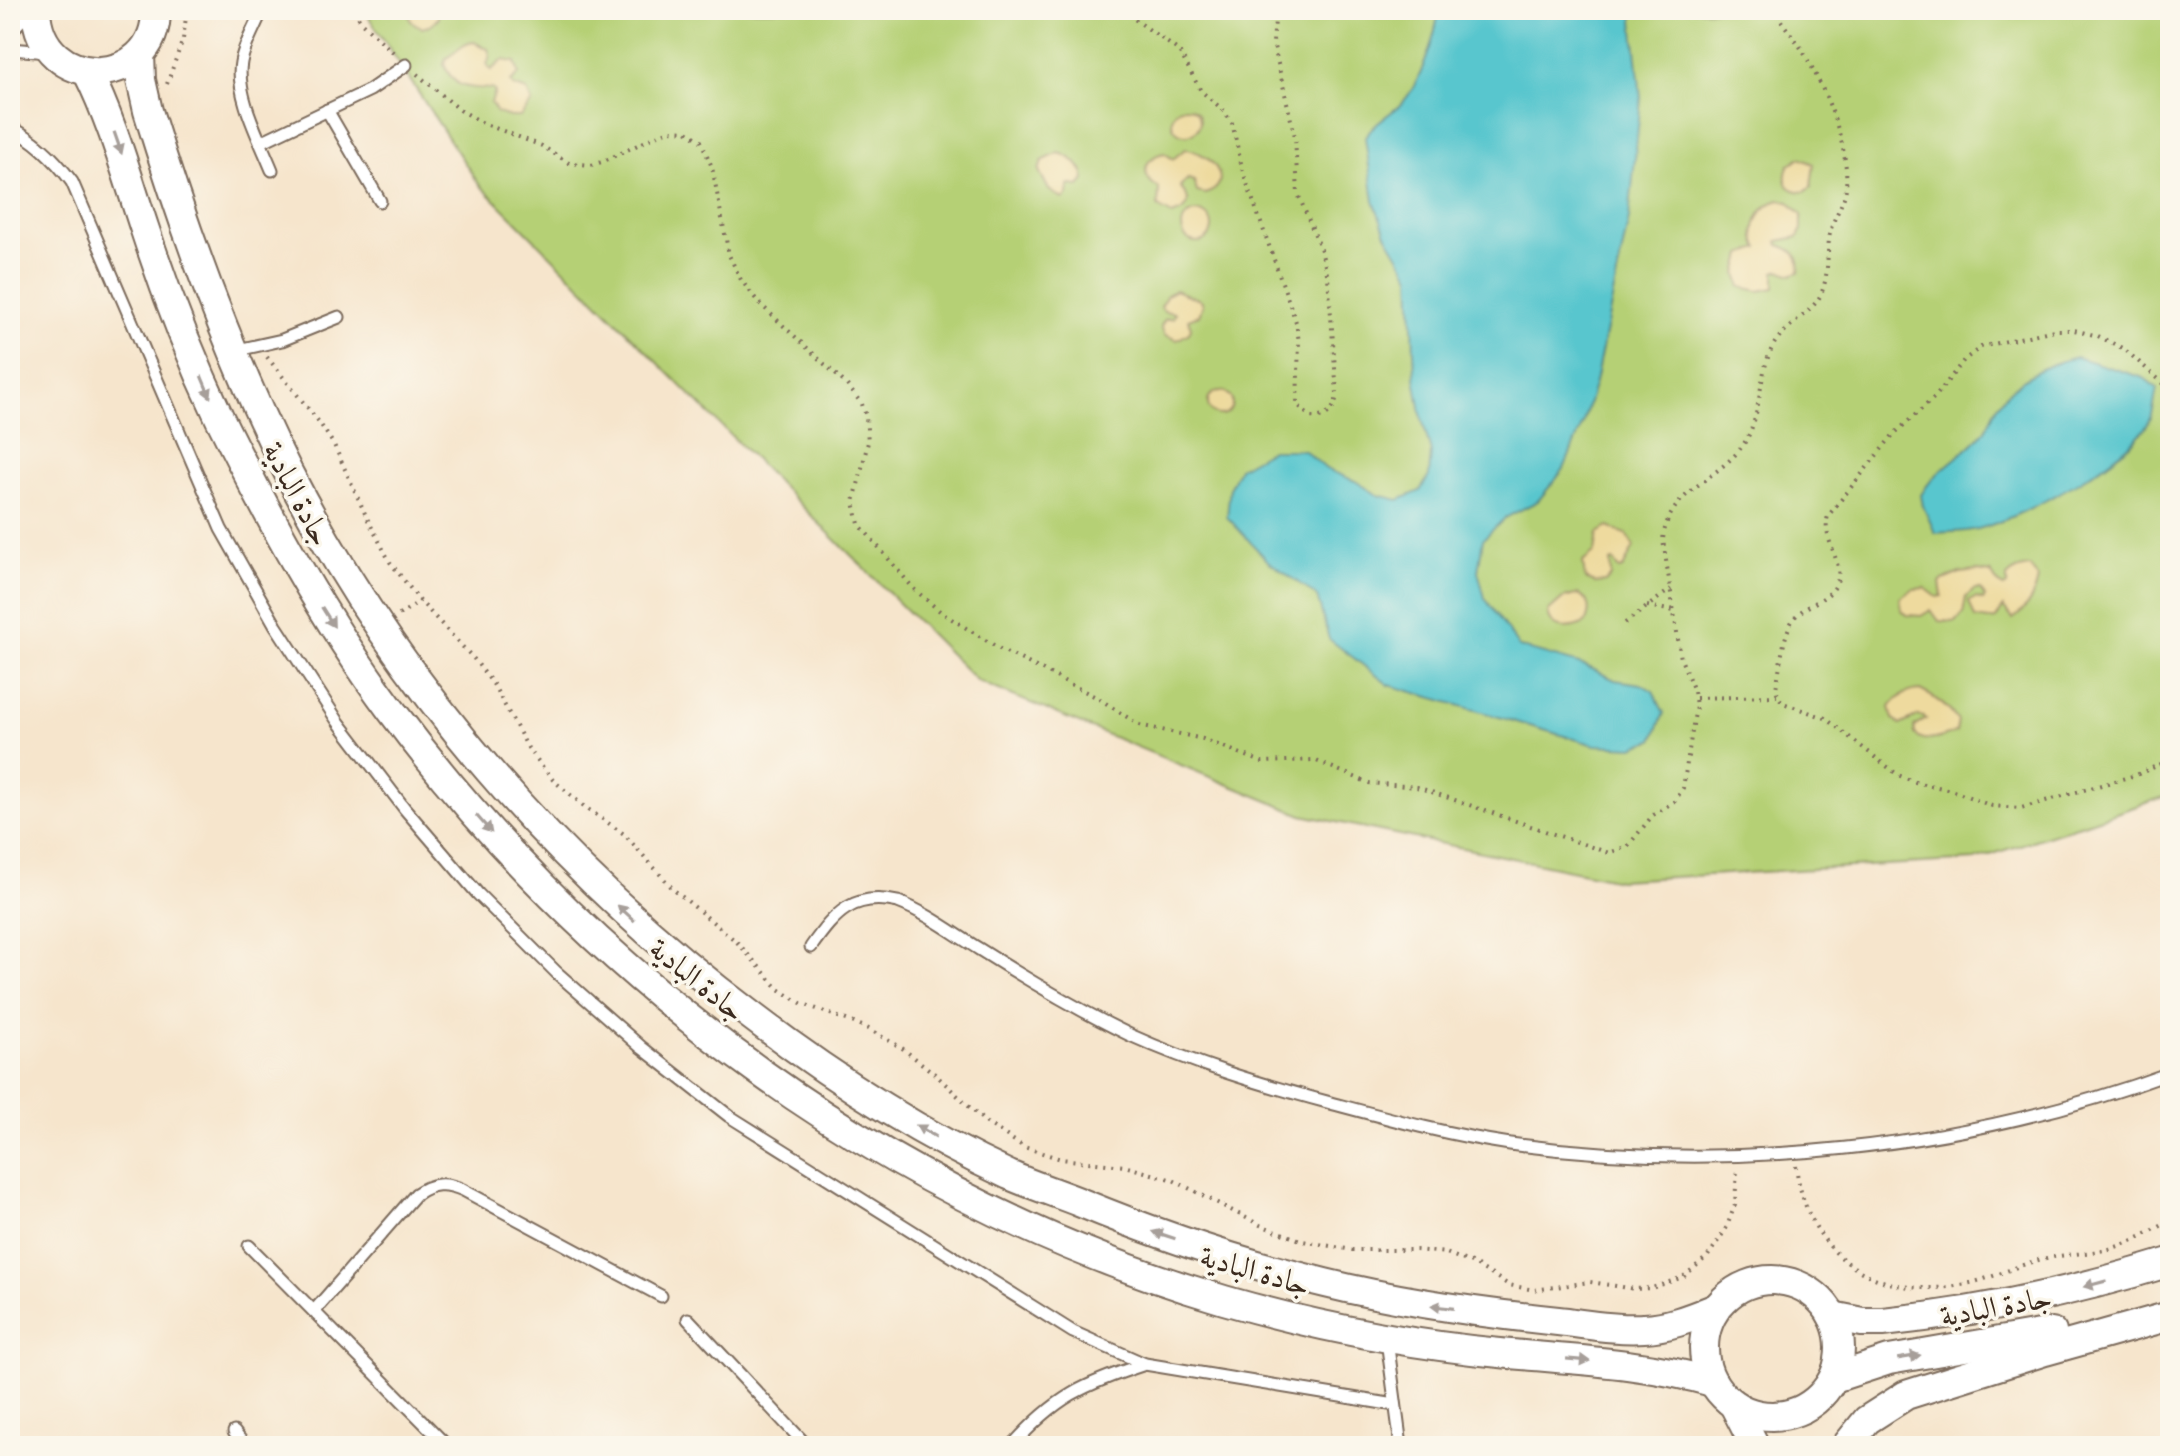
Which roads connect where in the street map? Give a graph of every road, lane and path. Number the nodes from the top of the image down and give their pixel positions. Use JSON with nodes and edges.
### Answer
{"nodes":[{"id":1,"x":34,"y":10,"type":"edge"},
{"id":2,"x":187,"y":10,"type":"edge"},
{"id":3,"x":262,"y":10,"type":"edge"},
{"id":4,"x":354,"y":10,"type":"edge"},
{"id":5,"x":1122,"y":10,"type":"edge"},
{"id":6,"x":1276,"y":10,"type":"edge"},
{"id":7,"x":1775,"y":10,"type":"edge"},
{"id":8,"x":158,"y":12,"type":"edge"},
{"id":9,"x":10,"y":32,"type":"edge"},
{"id":10,"x":10,"y":49,"type":"edge"},
{"id":11,"x":53,"y":53,"type":"junction"},
{"id":12,"x":140,"y":54,"type":"junction"},
{"id":13,"x":406,"y":65,"type":"junction"},
{"id":14,"x":87,"y":71,"type":"junction"},
{"id":15,"x":166,"y":90,"type":"dead end"},
{"id":16,"x":327,"y":110,"type":"junction"},
{"id":17,"x":10,"y":127,"type":"edge"},
{"id":18,"x":261,"y":142,"type":"junction"},
{"id":19,"x":272,"y":170,"type":"dead end"},
{"id":20,"x":380,"y":201,"type":"dead end"},
{"id":21,"x":339,"y":317,"type":"dead end"},
{"id":22,"x":246,"y":348,"type":"junction"},
{"id":23,"x":2170,"y":389,"type":"edge"},
{"id":24,"x":1671,"y":589,"type":"junction"},
{"id":25,"x":1647,"y":606,"type":"junction"},
{"id":26,"x":1674,"y":611,"type":"junction"},
{"id":27,"x":1625,"y":623,"type":"dead end"},
{"id":28,"x":1778,"y":696,"type":"junction"},
{"id":29,"x":1696,"y":698,"type":"junction"},
{"id":30,"x":2170,"y":760,"type":"edge"},
{"id":31,"x":811,"y":947,"type":"dead end"},
{"id":32,"x":2170,"y":1073,"type":"edge"},
{"id":33,"x":1794,"y":1153,"type":"junction"},
{"id":34,"x":1736,"y":1155,"type":"junction"},
{"id":35,"x":2170,"y":1221,"type":"edge"},
{"id":36,"x":249,"y":1246,"type":"dead end"},
{"id":37,"x":2170,"y":1262,"type":"edge"},
{"id":38,"x":661,"y":1296,"type":"dead end"},
{"id":39,"x":2170,"y":1302,"type":"edge"},
{"id":40,"x":1716,"y":1308,"type":"junction"},
{"id":41,"x":314,"y":1311,"type":"junction"},
{"id":42,"x":1832,"y":1316,"type":"junction"},
{"id":43,"x":2170,"y":1316,"type":"edge"},
{"id":44,"x":688,"y":1319,"type":"dead end"},
{"id":45,"x":1387,"y":1338,"type":"junction"},
{"id":46,"x":1145,"y":1364,"type":"junction"},
{"id":47,"x":1834,"y":1378,"type":"junction"},
{"id":48,"x":1712,"y":1382,"type":"junction"},
{"id":49,"x":1395,"y":1405,"type":"junction"},
{"id":50,"x":1734,"y":1405,"type":"junction"},
{"id":51,"x":234,"y":1432,"type":"dead end"},
{"id":52,"x":245,"y":1446,"type":"edge"},
{"id":53,"x":447,"y":1446,"type":"edge"},
{"id":54,"x":805,"y":1446,"type":"edge"},
{"id":55,"x":1012,"y":1446,"type":"edge"},
{"id":56,"x":1401,"y":1446,"type":"edge"},
{"id":57,"x":1755,"y":1446,"type":"edge"},
{"id":58,"x":1846,"y":1446,"type":"edge"}],
"edges":[{"from":1,"to":9,"type":"lane"},
{"from":1,"to":11,"type":"street"},
{"from":2,"to":15,"type":"path"},
{"from":3,"to":18,"type":"lane"},
{"from":4,"to":13,"type":"path"},
{"from":5,"to":6,"type":"path"},
{"from":7,"to":24,"type":"path"},
{"from":8,"to":12,"type":"street"},
{"from":10,"to":11,"type":"lane"},
{"from":11,"to":14,"type":"street"},
{"from":12,"to":14,"type":"street"},
{"from":12,"to":22,"type":"street","name":"جادة البادية"},
{"from":13,"to":16,"type":"lane"},
{"from":13,"to":29,"type":"path"},
{"from":14,"to":45,"type":"street","name":"جادة البادية","one_way":true},
{"from":16,"to":18,"type":"lane"},
{"from":16,"to":20,"type":"lane"},
{"from":17,"to":46,"type":"lane"},
{"from":18,"to":19,"type":"lane"},
{"from":21,"to":22,"type":"lane"},
{"from":22,"to":34,"type":"path"},
{"from":40,"to":22,"type":"street","name":"جادة البادية","one_way":true},
{"from":23,"to":28,"type":"path"},
{"from":24,"to":25,"type":"path"},
{"from":24,"to":26,"type":"path"},
{"from":25,"to":26,"type":"path"},
{"from":25,"to":27,"type":"path"},
{"from":26,"to":29,"type":"path"},
{"from":28,"to":29,"type":"path"},
{"from":28,"to":30,"type":"path"},
{"from":31,"to":34,"type":"lane"},
{"from":32,"to":33,"type":"lane"},
{"from":33,"to":34,"type":"lane"},
{"from":33,"to":35,"type":"path"},
{"from":36,"to":41,"type":"lane"},
{"from":37,"to":42,"type":"street","name":"جادة البادية","one_way":true},
{"from":38,"to":41,"type":"lane"},
{"from":47,"to":39,"type":"street","name":"جادة البادية","one_way":true},
{"from":40,"to":42,"type":"street"},
{"from":40,"to":48,"type":"street"},
{"from":41,"to":53,"type":"lane"},
{"from":42,"to":47,"type":"street"},
{"from":43,"to":58,"type":"street"},
{"from":44,"to":54,"type":"lane"},
{"from":45,"to":48,"type":"street","name":"جادة البادية","one_way":true},
{"from":45,"to":49,"type":"lane"},
{"from":46,"to":49,"type":"lane"},
{"from":46,"to":55,"type":"lane"},
{"from":47,"to":50,"type":"street"},
{"from":48,"to":50,"type":"street"},
{"from":49,"to":56,"type":"lane"},
{"from":50,"to":57,"type":"street"},
{"from":51,"to":52,"type":"lane"}]}
